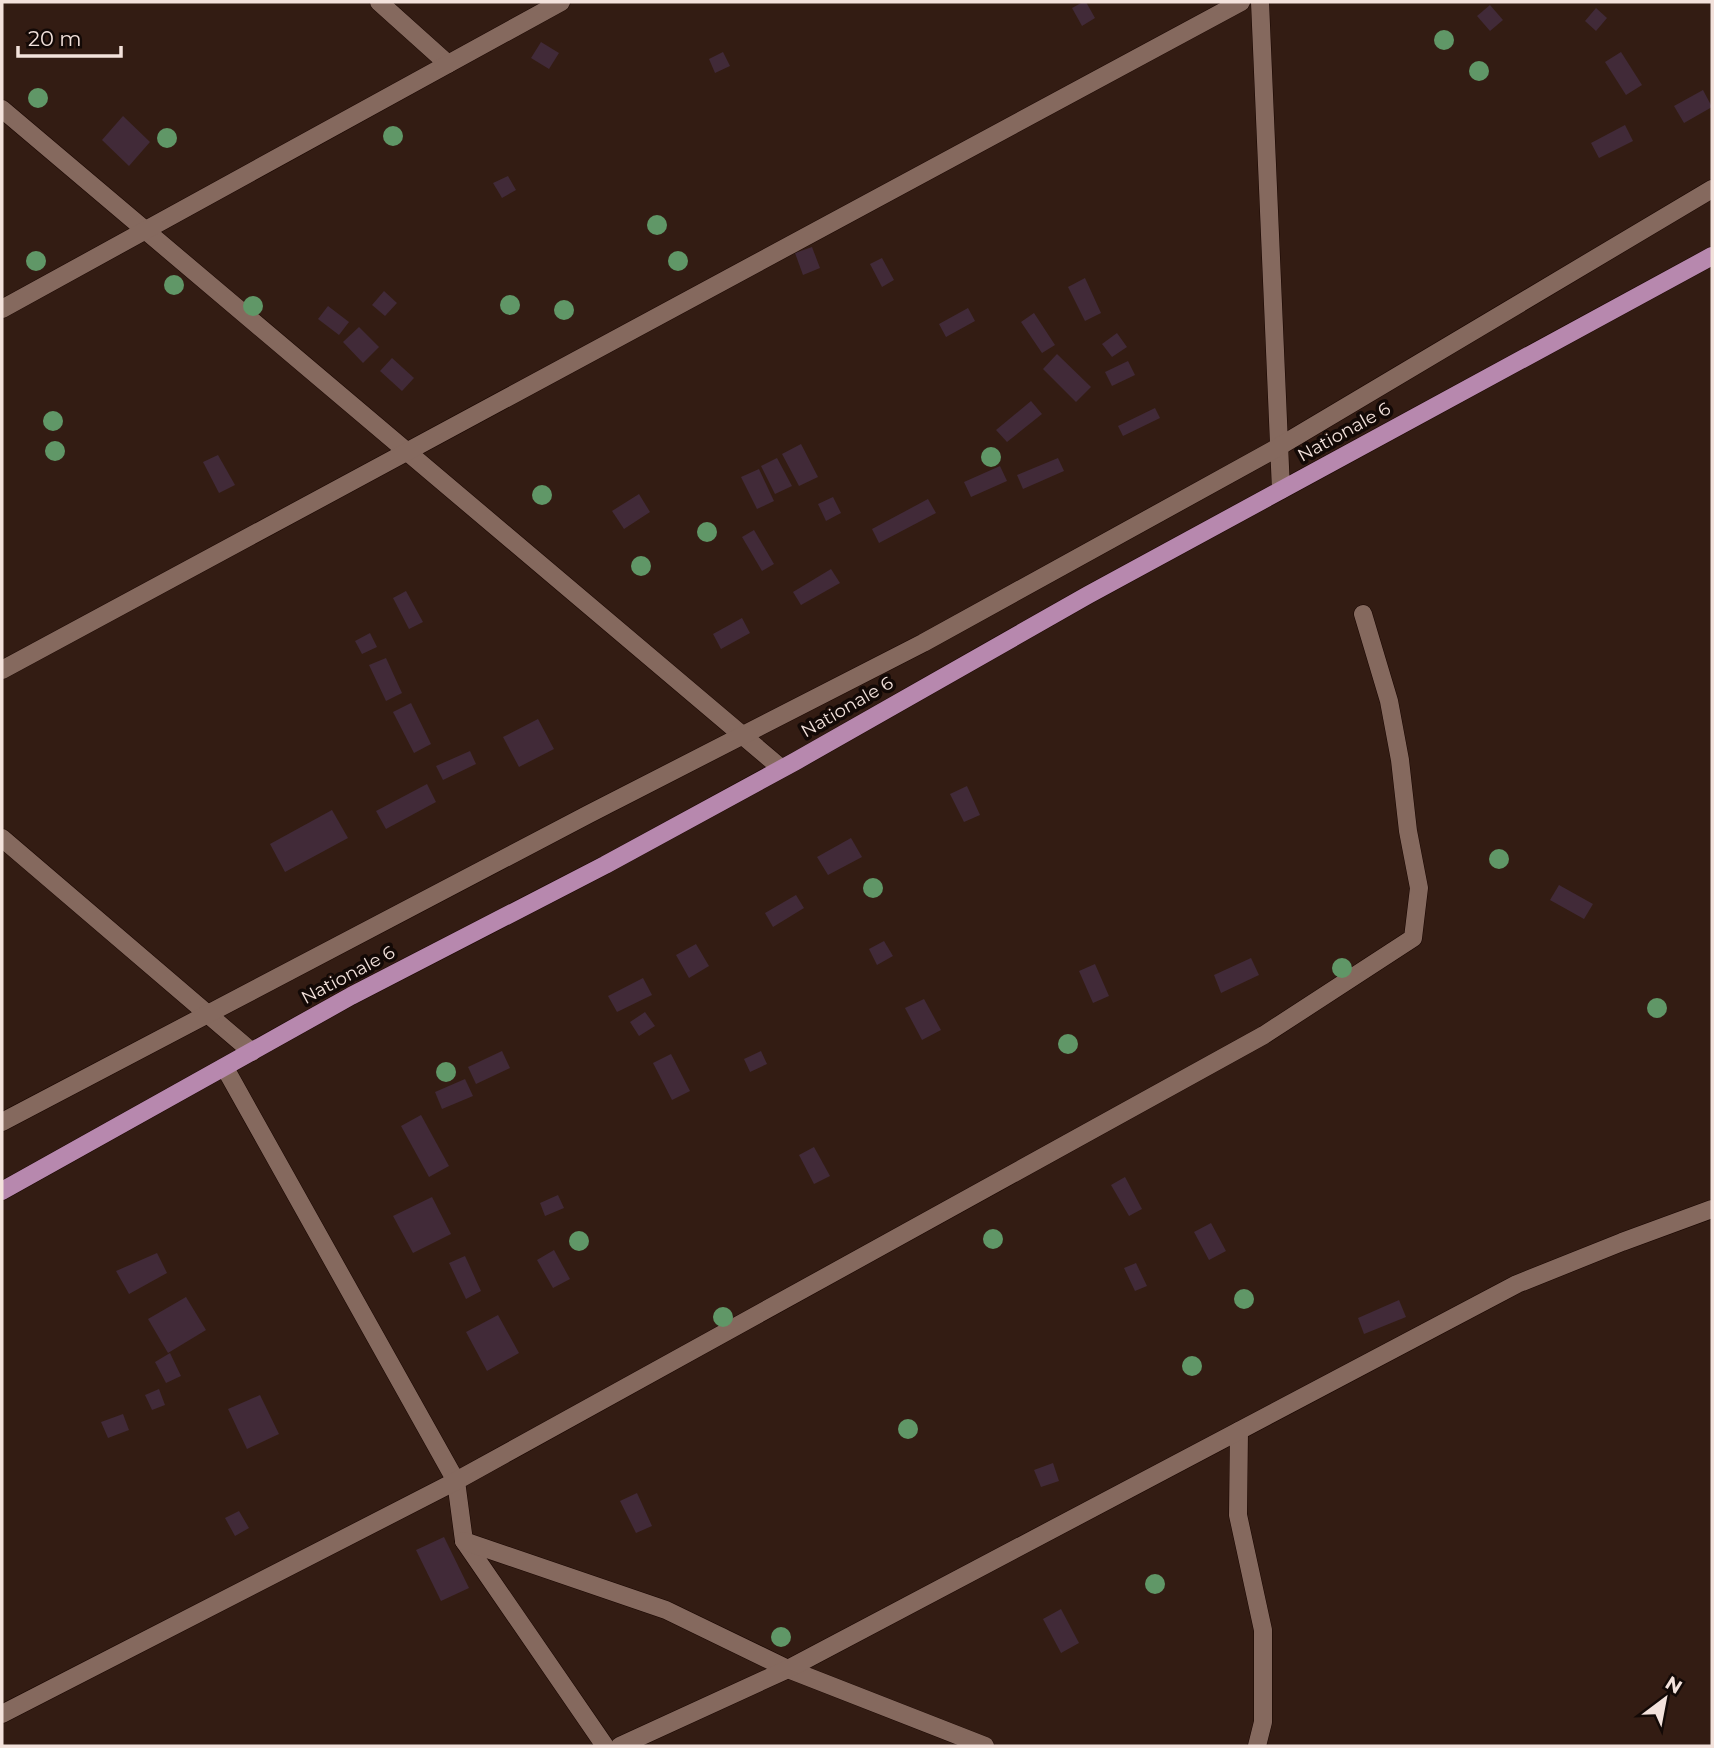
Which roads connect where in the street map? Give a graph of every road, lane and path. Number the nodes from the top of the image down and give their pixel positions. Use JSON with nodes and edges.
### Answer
{"nodes":[{"id":1,"x":379,"y":2,"type":"edge"},
{"id":2,"x":561,"y":2,"type":"edge"},
{"id":3,"x":1241,"y":2,"type":"edge"},
{"id":4,"x":1260,"y":2,"type":"edge"},
{"id":5,"x":448,"y":64,"type":"junction"},
{"id":6,"x":2,"y":109,"type":"edge"},
{"id":7,"x":1712,"y":188,"type":"edge"},
{"id":8,"x":145,"y":230,"type":"junction"},
{"id":9,"x":1712,"y":256,"type":"edge"},
{"id":10,"x":2,"y":309,"type":"edge"},
{"id":11,"x":1279,"y":446,"type":"junction"},
{"id":12,"x":407,"y":452,"type":"junction"},
{"id":13,"x":1281,"y":490,"type":"junction"},
{"id":14,"x":1363,"y":614,"type":"dead end"},
{"id":15,"x":2,"y":670,"type":"edge"},
{"id":16,"x":743,"y":736,"type":"junction"},
{"id":17,"x":781,"y":768,"type":"junction"},
{"id":18,"x":2,"y":838,"type":"edge"},
{"id":19,"x":208,"y":1013,"type":"junction"},
{"id":20,"x":252,"y":1052,"type":"junction"},
{"id":21,"x":225,"y":1068,"type":"junction"},
{"id":22,"x":2,"y":1122,"type":"edge"},
{"id":23,"x":2,"y":1191,"type":"edge"},
{"id":24,"x":1712,"y":1209,"type":"edge"},
{"id":25,"x":1239,"y":1431,"type":"junction"},
{"id":26,"x":456,"y":1481,"type":"junction"},
{"id":27,"x":464,"y":1541,"type":"junction"},
{"id":28,"x":788,"y":1669,"type":"junction"},
{"id":29,"x":2,"y":1714,"type":"edge"},
{"id":30,"x":605,"y":1746,"type":"edge"},
{"id":31,"x":620,"y":1746,"type":"edge"},
{"id":32,"x":985,"y":1746,"type":"edge"},
{"id":33,"x":1257,"y":1746,"type":"edge"}],
"edges":[{"from":1,"to":5,"type":"street"},
{"from":2,"to":5,"type":"street"},
{"from":3,"to":12,"type":"street"},
{"from":4,"to":11,"type":"street"},
{"from":5,"to":8,"type":"street"},
{"from":6,"to":8,"type":"street"},
{"from":7,"to":11,"type":"street"},
{"from":8,"to":10,"type":"street"},
{"from":8,"to":12,"type":"street"},
{"from":9,"to":13,"type":"main road","name":"Nationale 6"},
{"from":11,"to":13,"type":"street"},
{"from":11,"to":16,"type":"street"},
{"from":12,"to":15,"type":"street"},
{"from":12,"to":16,"type":"street"},
{"from":13,"to":17,"type":"main road","name":"Nationale 6"},
{"from":14,"to":26,"type":"street"},
{"from":16,"to":17,"type":"street"},
{"from":16,"to":19,"type":"street"},
{"from":17,"to":20,"type":"main road","name":"Nationale 6"},
{"from":18,"to":19,"type":"street"},
{"from":19,"to":20,"type":"street"},
{"from":19,"to":22,"type":"street"},
{"from":20,"to":21,"type":"main road","name":"Nationale 6"},
{"from":21,"to":23,"type":"main road","name":"Nationale 6"},
{"from":21,"to":26,"type":"street"},
{"from":24,"to":25,"type":"street"},
{"from":25,"to":28,"type":"street"},
{"from":25,"to":33,"type":"street"},
{"from":26,"to":27,"type":"street"},
{"from":26,"to":29,"type":"street"},
{"from":27,"to":28,"type":"street"},
{"from":27,"to":30,"type":"street"},
{"from":28,"to":31,"type":"street"},
{"from":28,"to":32,"type":"street"}]}
